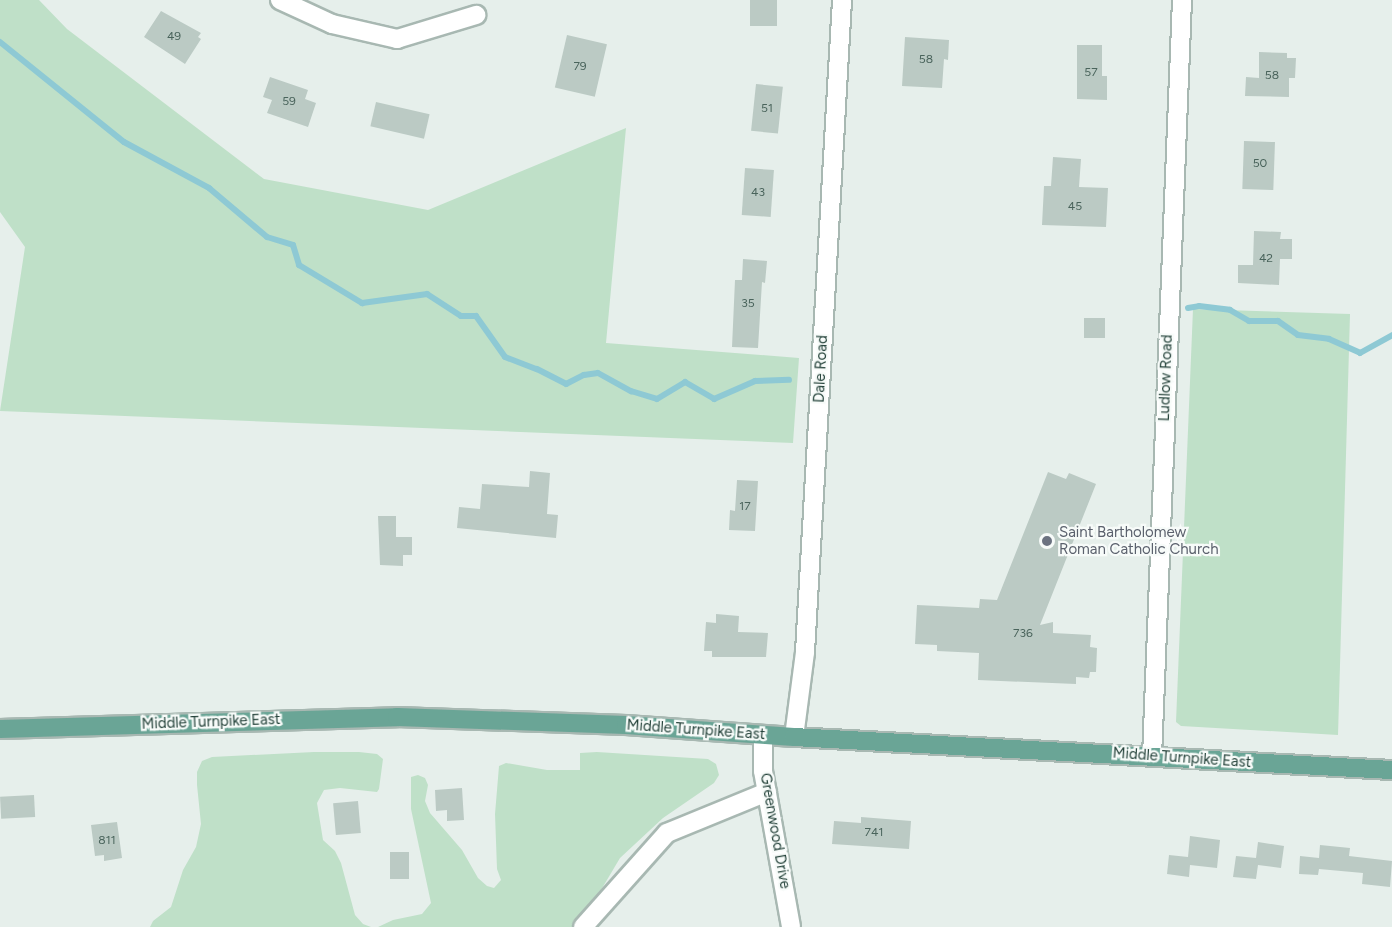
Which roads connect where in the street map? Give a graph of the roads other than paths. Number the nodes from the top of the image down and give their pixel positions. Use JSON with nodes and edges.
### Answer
{"nodes":[{"id":1,"x":280,"y":0,"type":"edge"},
{"id":2,"x":842,"y":0,"type":"edge"},
{"id":3,"x":1182,"y":0,"type":"edge"},
{"id":4,"x":476,"y":15,"type":"dead end"},
{"id":5,"x":0,"y":729,"type":"edge"},
{"id":6,"x":763,"y":735,"type":"junction"},
{"id":7,"x":794,"y":737,"type":"junction"},
{"id":8,"x":1152,"y":757,"type":"junction"},
{"id":9,"x":1392,"y":771,"type":"edge"},
{"id":10,"x":767,"y":792,"type":"junction"},
{"id":11,"x":583,"y":927,"type":"edge"},
{"id":12,"x":791,"y":927,"type":"edge"}],
"edges":[{"from":1,"to":4,"type":"street"},
{"from":2,"to":7,"type":"street","name":"Dale Road"},
{"from":3,"to":8,"type":"street","name":"Ludlow Road"},
{"from":5,"to":6,"type":"main road","name":"Middle Turnpike East"},
{"from":6,"to":7,"type":"main road","name":"Middle Turnpike East"},
{"from":6,"to":10,"type":"street","name":"Greenwood Drive"},
{"from":7,"to":8,"type":"main road","name":"Middle Turnpike East"},
{"from":8,"to":9,"type":"main road","name":"Middle Turnpike East"},
{"from":10,"to":11,"type":"street"},
{"from":10,"to":12,"type":"street","name":"Greenwood Drive"}]}
